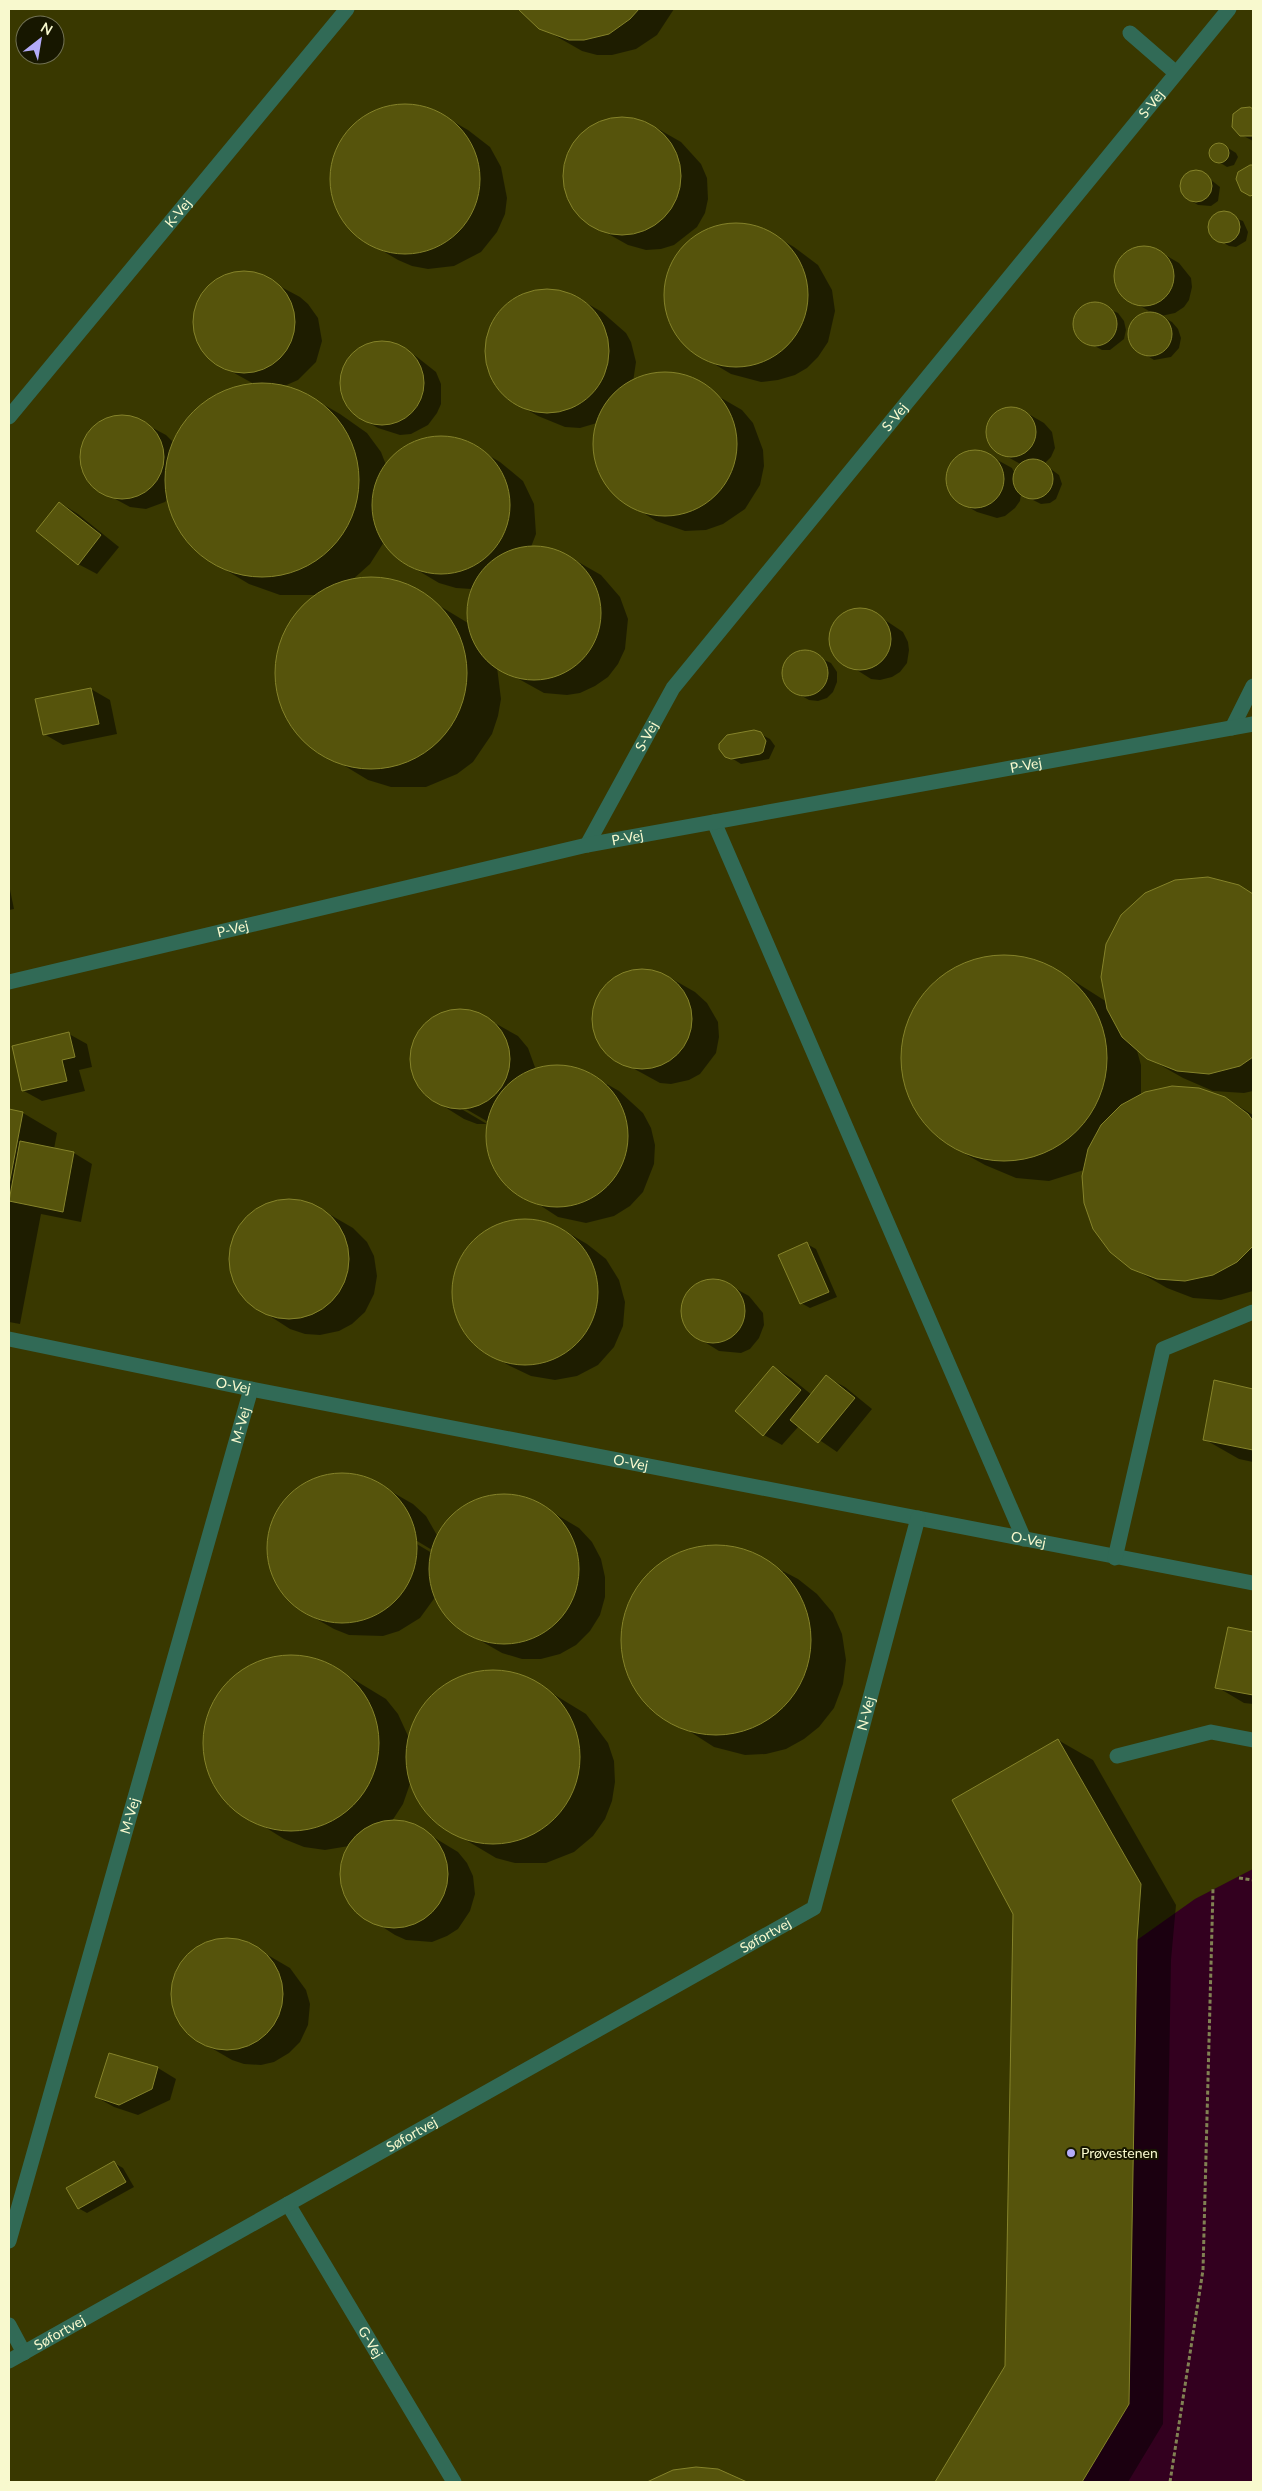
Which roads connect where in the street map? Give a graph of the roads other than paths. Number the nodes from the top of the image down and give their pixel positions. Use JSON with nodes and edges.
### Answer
{"nodes":[{"id":1,"x":347,"y":9,"type":"edge"},
{"id":2,"x":1229,"y":9,"type":"edge"},
{"id":3,"x":1130,"y":33,"type":"dead end"},
{"id":4,"x":1176,"y":73,"type":"junction"},
{"id":5,"x":9,"y":417,"type":"edge"},
{"id":6,"x":1253,"y":686,"type":"edge"},
{"id":7,"x":1253,"y":724,"type":"edge"},
{"id":8,"x":1232,"y":728,"type":"junction"},
{"id":9,"x":714,"y":822,"type":"junction"},
{"id":10,"x":587,"y":845,"type":"junction"},
{"id":11,"x":9,"y":982,"type":"edge"},
{"id":12,"x":1253,"y":1312,"type":"edge"},
{"id":13,"x":9,"y":1339,"type":"edge"},
{"id":14,"x":251,"y":1389,"type":"junction"},
{"id":15,"x":918,"y":1518,"type":"junction"},
{"id":16,"x":1024,"y":1540,"type":"junction"},
{"id":17,"x":1115,"y":1558,"type":"junction"},
{"id":18,"x":1253,"y":1583,"type":"edge"},
{"id":19,"x":1253,"y":1740,"type":"edge"},
{"id":20,"x":1117,"y":1756,"type":"dead end"},
{"id":21,"x":814,"y":1908,"type":"joint"},
{"id":22,"x":288,"y":2204,"type":"junction"},
{"id":23,"x":9,"y":2241,"type":"edge"},
{"id":24,"x":9,"y":2325,"type":"edge"},
{"id":25,"x":24,"y":2353,"type":"junction"},
{"id":26,"x":9,"y":2361,"type":"edge"},
{"id":27,"x":454,"y":2482,"type":"edge"}],
"edges":[{"from":1,"to":5,"type":"lane","name":"K-Vej"},
{"from":2,"to":4,"type":"lane","name":"S-Vej"},
{"from":3,"to":4,"type":"lane"},
{"from":4,"to":10,"type":"lane","name":"S-Vej"},
{"from":6,"to":8,"type":"lane"},
{"from":7,"to":8,"type":"lane","name":"P-Vej"},
{"from":8,"to":9,"type":"lane","name":"P-Vej"},
{"from":9,"to":10,"type":"lane","name":"P-Vej"},
{"from":9,"to":16,"type":"lane"},
{"from":10,"to":11,"type":"lane","name":"P-Vej"},
{"from":12,"to":17,"type":"lane"},
{"from":13,"to":14,"type":"lane","name":"O-Vej"},
{"from":14,"to":15,"type":"lane","name":"O-Vej"},
{"from":14,"to":23,"type":"lane","name":"M-Vej"},
{"from":15,"to":16,"type":"lane","name":"O-Vej"},
{"from":15,"to":21,"type":"lane","name":"N-Vej"},
{"from":16,"to":17,"type":"lane","name":"O-Vej"},
{"from":17,"to":18,"type":"lane","name":"O-Vej"},
{"from":19,"to":20,"type":"lane"},
{"from":21,"to":22,"type":"lane","name":"Søfortvej"},
{"from":22,"to":25,"type":"lane","name":"Søfortvej"},
{"from":22,"to":27,"type":"lane","name":"G-Vej"},
{"from":24,"to":25,"type":"lane"},
{"from":25,"to":26,"type":"lane","name":"Søfortvej"}]}
